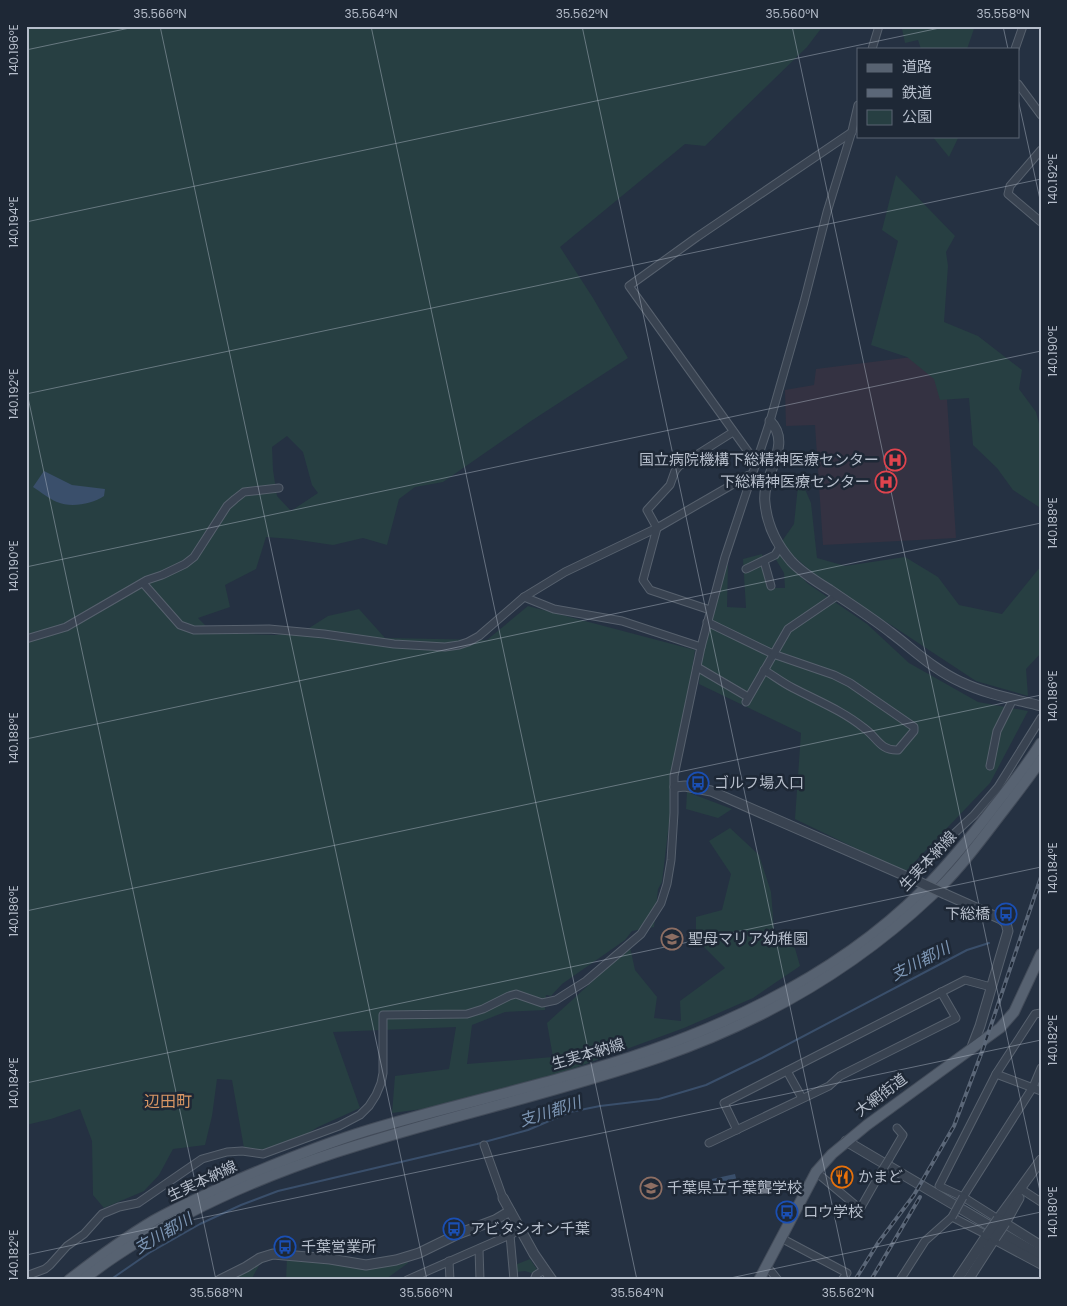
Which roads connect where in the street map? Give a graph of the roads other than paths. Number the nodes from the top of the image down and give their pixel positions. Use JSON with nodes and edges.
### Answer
{"nodes":[{"id":1,"x":879,"y":26,"type":"edge"},
{"id":2,"x":1023,"y":26,"type":"edge"},
{"id":3,"x":872,"y":48,"type":"edge"},
{"id":4,"x":1015,"y":48,"type":"edge"},
{"id":5,"x":1020,"y":87,"type":"edge"},
{"id":6,"x":857,"y":109,"type":"edge"},
{"id":7,"x":1041,"y":115,"type":"edge"},
{"id":8,"x":852,"y":131,"type":"junction"},
{"id":9,"x":1041,"y":150,"type":"edge"},
{"id":10,"x":1041,"y":222,"type":"edge"},
{"id":11,"x":770,"y":421,"type":"junction"},
{"id":12,"x":733,"y":432,"type":"junction"},
{"id":13,"x":756,"y":464,"type":"junction"},
{"id":14,"x":754,"y":474,"type":"junction"},
{"id":15,"x":279,"y":488,"type":"dead end"},
{"id":16,"x":657,"y":528,"type":"junction"},
{"id":17,"x":780,"y":547,"type":"junction"},
{"id":18,"x":764,"y":561,"type":"junction"},
{"id":19,"x":746,"y":569,"type":"dead end"},
{"id":20,"x":142,"y":583,"type":"junction"},
{"id":21,"x":771,"y":586,"type":"dead end"},
{"id":22,"x":524,"y":596,"type":"junction"},
{"id":23,"x":838,"y":596,"type":"junction"},
{"id":24,"x":710,"y":610,"type":"junction"},
{"id":25,"x":707,"y":622,"type":"junction"},
{"id":26,"x":26,"y":639,"type":"edge"},
{"id":27,"x":700,"y":647,"type":"junction"},
{"id":28,"x":773,"y":654,"type":"junction"},
{"id":29,"x":697,"y":667,"type":"junction"},
{"id":30,"x":764,"y":670,"type":"junction"},
{"id":31,"x":1013,"y":699,"type":"junction"},
{"id":32,"x":1041,"y":706,"type":"edge"},
{"id":33,"x":1041,"y":718,"type":"edge"},
{"id":34,"x":1041,"y":743,"type":"edge"},
{"id":35,"x":1041,"y":760,"type":"edge"},
{"id":36,"x":990,"y":766,"type":"dead end"},
{"id":37,"x":675,"y":787,"type":"junction"},
{"id":38,"x":908,"y":878,"type":"junction"},
{"id":39,"x":1041,"y":954,"type":"edge"},
{"id":40,"x":991,"y":987,"type":"junction"},
{"id":41,"x":941,"y":992,"type":"junction"},
{"id":42,"x":1041,"y":1013,"type":"edge"},
{"id":43,"x":972,"y":1047,"type":"junction"},
{"id":44,"x":1041,"y":1068,"type":"edge"},
{"id":45,"x":787,"y":1071,"type":"junction"},
{"id":46,"x":996,"y":1074,"type":"junction"},
{"id":47,"x":1033,"y":1088,"type":"junction"},
{"id":48,"x":1041,"y":1090,"type":"edge"},
{"id":49,"x":802,"y":1098,"type":"junction"},
{"id":50,"x":897,"y":1128,"type":"dead end"},
{"id":51,"x":736,"y":1130,"type":"junction"},
{"id":52,"x":846,"y":1141,"type":"junction"},
{"id":53,"x":709,"y":1143,"type":"dead end"},
{"id":54,"x":484,"y":1145,"type":"dead end"},
{"id":55,"x":1041,"y":1160,"type":"edge"},
{"id":56,"x":1041,"y":1168,"type":"edge"},
{"id":57,"x":816,"y":1172,"type":"junction"},
{"id":58,"x":1024,"y":1191,"type":"junction"},
{"id":59,"x":963,"y":1197,"type":"junction"},
{"id":60,"x":503,"y":1198,"type":"joint"},
{"id":61,"x":1041,"y":1202,"type":"edge"},
{"id":62,"x":510,"y":1211,"type":"junction"},
{"id":63,"x":952,"y":1217,"type":"junction"},
{"id":64,"x":1001,"y":1221,"type":"junction"},
{"id":65,"x":521,"y":1230,"type":"junction"},
{"id":66,"x":510,"y":1235,"type":"junction"},
{"id":67,"x":991,"y":1236,"type":"junction"},
{"id":68,"x":781,"y":1238,"type":"junction"},
{"id":69,"x":1041,"y":1246,"type":"edge"},
{"id":70,"x":479,"y":1249,"type":"junction"},
{"id":71,"x":1041,"y":1256,"type":"edge"},
{"id":72,"x":449,"y":1261,"type":"junction"},
{"id":73,"x":1041,"y":1264,"type":"edge"},
{"id":74,"x":766,"y":1265,"type":"junction"},
{"id":75,"x":544,"y":1270,"type":"junction"},
{"id":76,"x":26,"y":1276,"type":"edge"},
{"id":77,"x":68,"y":1280,"type":"edge"},
{"id":78,"x":83,"y":1280,"type":"edge"},
{"id":79,"x":220,"y":1280,"type":"edge"},
{"id":80,"x":407,"y":1280,"type":"edge"},
{"id":81,"x":450,"y":1280,"type":"edge"},
{"id":82,"x":480,"y":1280,"type":"edge"},
{"id":83,"x":514,"y":1280,"type":"edge"},
{"id":84,"x":534,"y":1280,"type":"edge"},
{"id":85,"x":552,"y":1280,"type":"edge"},
{"id":86,"x":759,"y":1280,"type":"edge"},
{"id":87,"x":778,"y":1280,"type":"edge"},
{"id":88,"x":842,"y":1280,"type":"edge"},
{"id":89,"x":900,"y":1280,"type":"edge"},
{"id":90,"x":957,"y":1280,"type":"edge"},
{"id":91,"x":968,"y":1280,"type":"edge"}],
"edges":[{"from":1,"to":3,"type":"street"},
{"from":2,"to":4,"type":"street"},
{"from":5,"to":7,"type":"street"},
{"from":6,"to":8,"type":"street"},
{"from":8,"to":11,"type":"street"},
{"from":8,"to":12,"type":"street"},
{"from":9,"to":10,"type":"street"},
{"from":11,"to":13,"type":"street"},
{"from":11,"to":17,"type":"street"},
{"from":12,"to":13,"type":"street"},
{"from":12,"to":16,"type":"street"},
{"from":13,"to":14,"type":"street"},
{"from":14,"to":16,"type":"street"},
{"from":14,"to":24,"type":"street"},
{"from":15,"to":20,"type":"street"},
{"from":16,"to":22,"type":"street"},
{"from":16,"to":24,"type":"street"},
{"from":17,"to":18,"type":"street"},
{"from":17,"to":23,"type":"street"},
{"from":18,"to":19,"type":"street"},
{"from":18,"to":21,"type":"street"},
{"from":20,"to":22,"type":"street"},
{"from":20,"to":26,"type":"street"},
{"from":22,"to":27,"type":"street"},
{"from":23,"to":28,"type":"street"},
{"from":23,"to":31,"type":"street"},
{"from":24,"to":25,"type":"street"},
{"from":25,"to":27,"type":"street"},
{"from":25,"to":28,"type":"street"},
{"from":27,"to":29,"type":"street"},
{"from":28,"to":30,"type":"street"},
{"from":28,"to":30,"type":"street"},
{"from":29,"to":30,"type":"street"},
{"from":29,"to":37,"type":"street"},
{"from":31,"to":32,"type":"street"},
{"from":31,"to":36,"type":"street"},
{"from":33,"to":38,"type":"street"},
{"from":34,"to":77,"type":"main road","name":"生実本納線"},
{"from":35,"to":78,"type":"main road","name":"生実本納線"},
{"from":37,"to":38,"type":"street"},
{"from":37,"to":76,"type":"street"},
{"from":38,"to":40,"type":"street","bridge":true},
{"from":39,"to":43,"type":"main road","name":"大網街道"},
{"from":40,"to":41,"type":"street"},
{"from":40,"to":43,"type":"street"},
{"from":41,"to":45,"type":"street"},
{"from":41,"to":49,"type":"street"},
{"from":42,"to":46,"type":"street"},
{"from":43,"to":52,"type":"main road","name":"大網街道"},
{"from":44,"to":47,"type":"street"},
{"from":45,"to":49,"type":"street"},
{"from":45,"to":51,"type":"street"},
{"from":46,"to":47,"type":"street"},
{"from":46,"to":59,"type":"street"},
{"from":47,"to":48,"type":"street"},
{"from":47,"to":59,"type":"street"},
{"from":49,"to":51,"type":"street"},
{"from":50,"to":57,"type":"street","bridge":true},
{"from":51,"to":53,"type":"street"},
{"from":52,"to":57,"type":"main road","name":"大網街道"},
{"from":52,"to":71,"type":"street"},
{"from":54,"to":60,"type":"street"},
{"from":55,"to":64,"type":"street"},
{"from":56,"to":58,"type":"street"},
{"from":57,"to":68,"type":"main road","name":"大網街道"},
{"from":58,"to":61,"type":"street"},
{"from":58,"to":64,"type":"street"},
{"from":59,"to":63,"type":"street","bridge":true},
{"from":59,"to":64,"type":"street"},
{"from":60,"to":62,"type":"street"},
{"from":62,"to":65,"type":"street"},
{"from":62,"to":79,"type":"street"},
{"from":63,"to":67,"type":"street"},
{"from":63,"to":89,"type":"street"},
{"from":64,"to":67,"type":"street","bridge":true},
{"from":64,"to":69,"type":"street"},
{"from":65,"to":66,"type":"street"},
{"from":65,"to":75,"type":"street"},
{"from":66,"to":70,"type":"street"},
{"from":66,"to":83,"type":"street"},
{"from":67,"to":73,"type":"street"},
{"from":67,"to":90,"type":"street"},
{"from":67,"to":91,"type":"street"},
{"from":68,"to":74,"type":"main road","name":"大網街道"},
{"from":68,"to":88,"type":"street"},
{"from":70,"to":72,"type":"street"},
{"from":70,"to":82,"type":"street"},
{"from":72,"to":80,"type":"street"},
{"from":72,"to":81,"type":"street"},
{"from":74,"to":86,"type":"main road","name":"大網街道"},
{"from":74,"to":87,"type":"street"},
{"from":75,"to":84,"type":"street"},
{"from":75,"to":85,"type":"street"}]}
